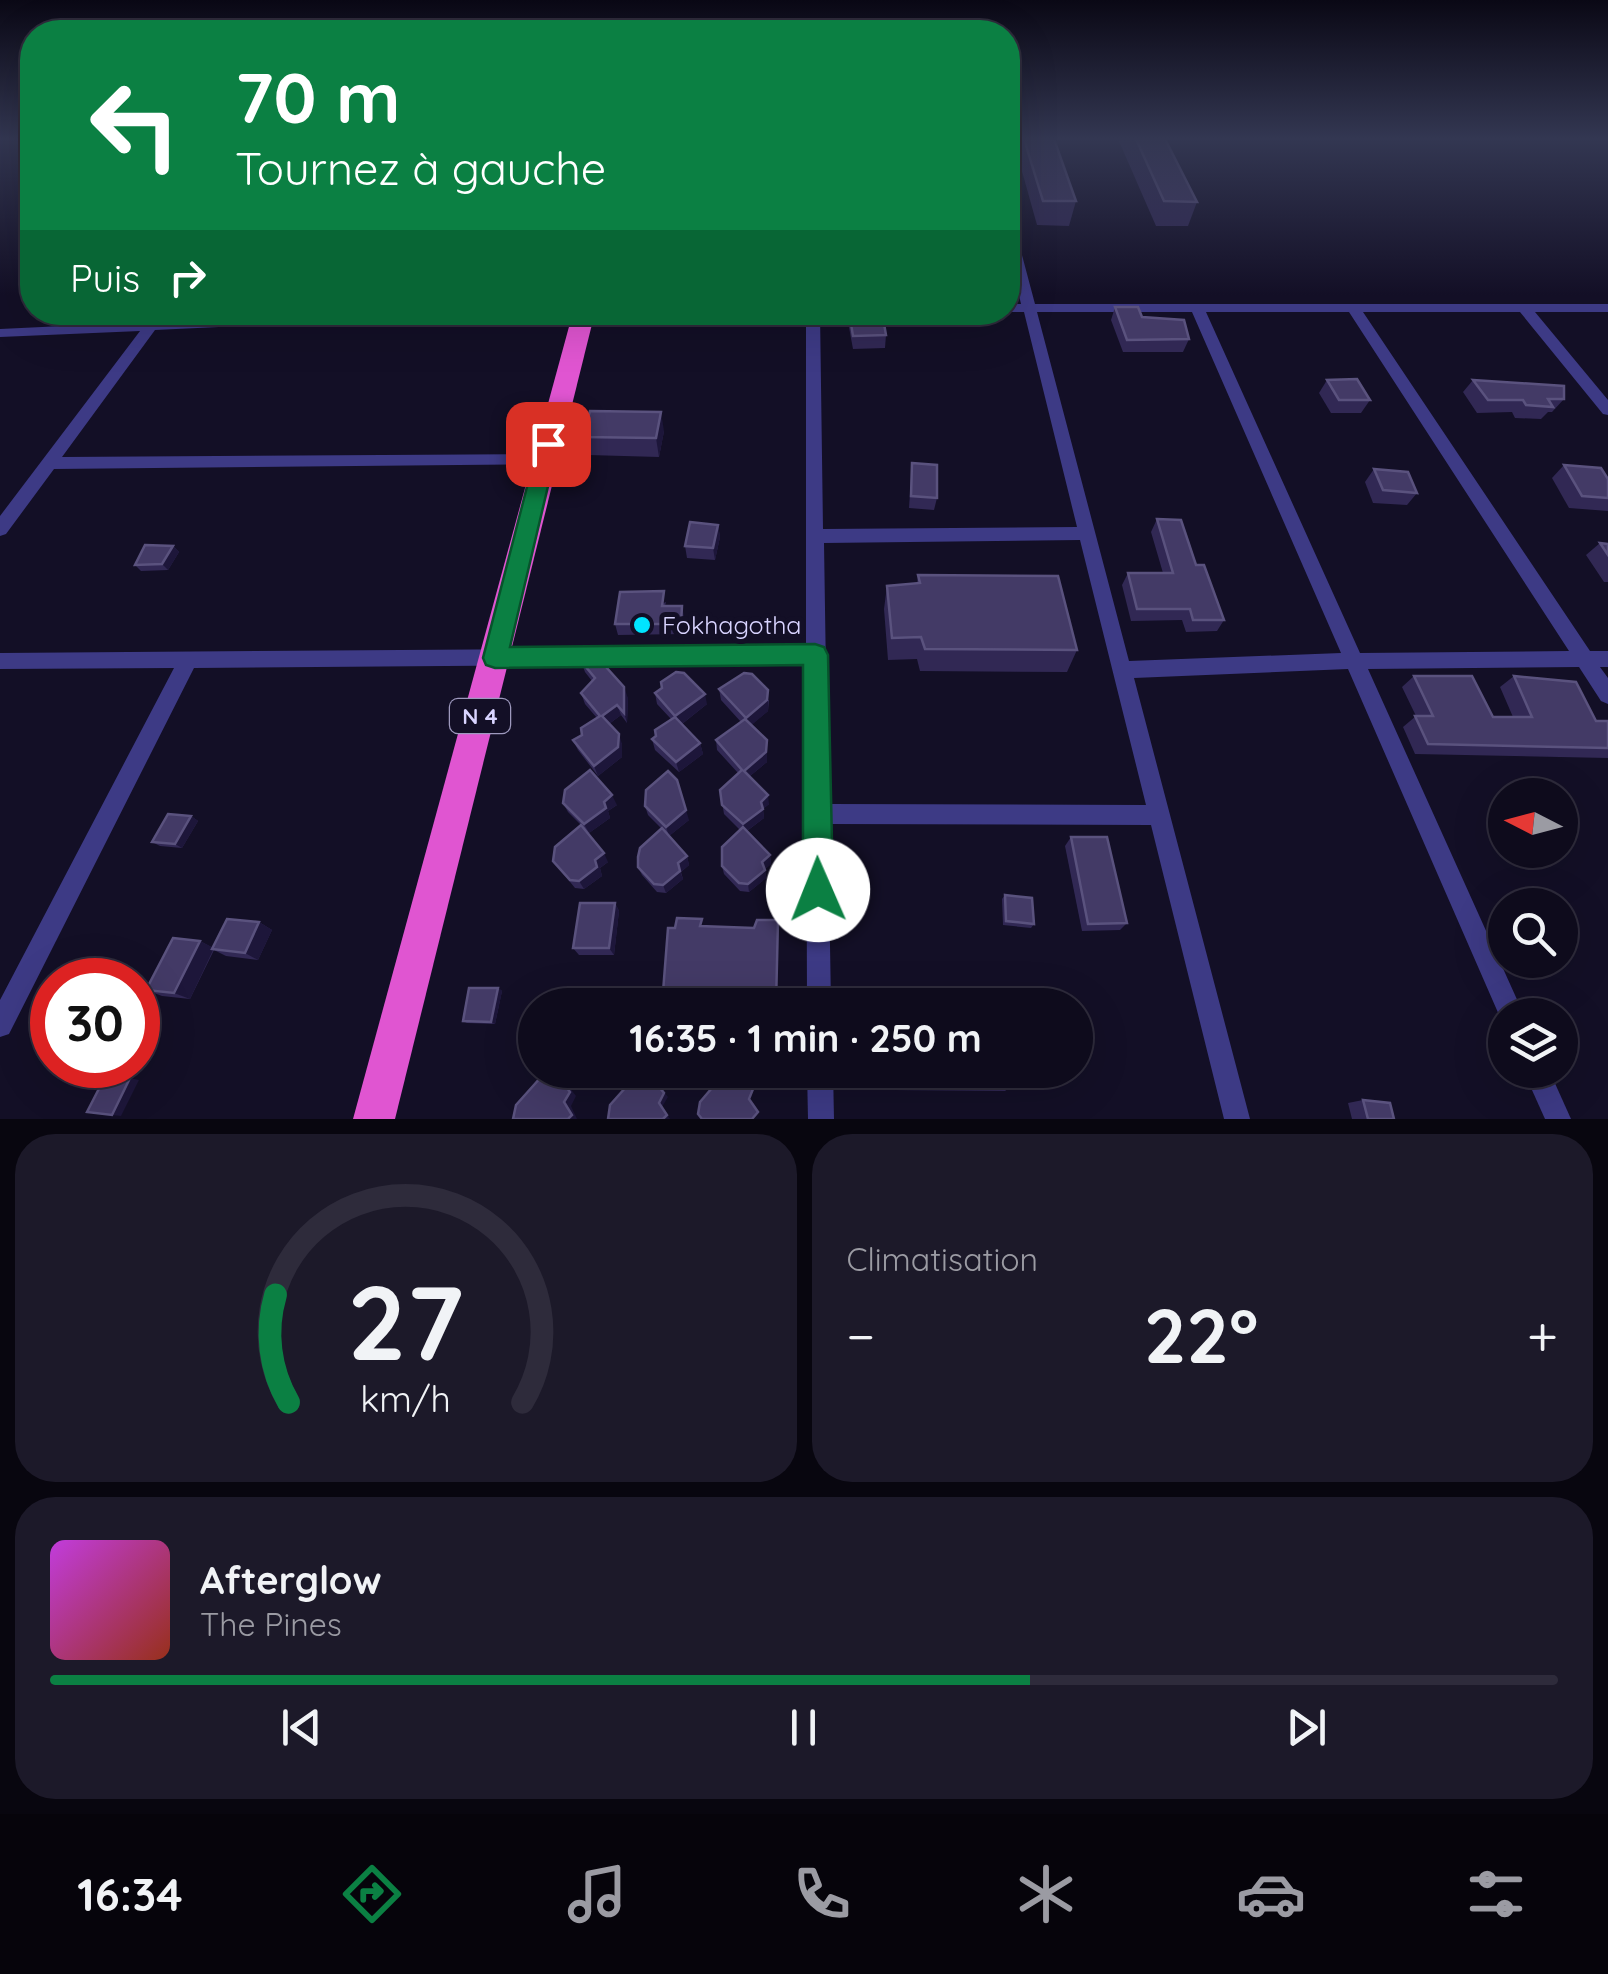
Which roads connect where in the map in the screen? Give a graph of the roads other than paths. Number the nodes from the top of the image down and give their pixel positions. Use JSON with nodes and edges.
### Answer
{"nodes":[{"id":1,"x":1020,"y":270,"type":"edge"},
{"id":2,"x":1020,"y":308,"type":"edge"},
{"id":3,"x":1030,"y":308,"type":"junction"},
{"id":4,"x":1196,"y":308,"type":"junction"},
{"id":5,"x":1524,"y":308,"type":"junction"},
{"id":6,"x":1608,"y":308,"type":"edge"},
{"id":7,"x":1354,"y":309,"type":"junction"},
{"id":8,"x":89,"y":325,"type":"edge"},
{"id":9,"x":152,"y":325,"type":"edge"},
{"id":10,"x":581,"y":325,"type":"edge"},
{"id":11,"x":813,"y":325,"type":"edge"},
{"id":12,"x":0,"y":333,"type":"edge"},
{"id":13,"x":1608,"y":410,"type":"edge"},
{"id":14,"x":547,"y":460,"type":"junction"},
{"id":15,"x":49,"y":463,"type":"junction"},
{"id":16,"x":0,"y":529,"type":"edge"},
{"id":17,"x":1088,"y":532,"type":"junction"},
{"id":18,"x":815,"y":536,"type":"junction"},
{"id":19,"x":815,"y":655,"type":"junction"},
{"id":20,"x":495,"y":658,"type":"junction"},
{"id":21,"x":1608,"y":658,"type":"edge"},
{"id":22,"x":188,"y":660,"type":"junction"},
{"id":23,"x":1586,"y":660,"type":"junction"},
{"id":24,"x":0,"y":661,"type":"edge"},
{"id":25,"x":1355,"y":661,"type":"junction"},
{"id":26,"x":1122,"y":670,"type":"junction"},
{"id":27,"x":1608,"y":694,"type":"edge"},
{"id":28,"x":817,"y":814,"type":"junction"},
{"id":29,"x":1160,"y":815,"type":"junction"},
{"id":30,"x":820,"y":988,"type":"edge"},
{"id":31,"x":1504,"y":998,"type":"edge"},
{"id":32,"x":0,"y":1025,"type":"edge"},
{"id":33,"x":820,"y":1088,"type":"edge"},
{"id":34,"x":1544,"y":1088,"type":"edge"},
{"id":35,"x":374,"y":1119,"type":"edge"},
{"id":36,"x":821,"y":1119,"type":"edge"},
{"id":37,"x":1238,"y":1119,"type":"edge"},
{"id":38,"x":1558,"y":1119,"type":"edge"}],
"edges":[{"from":1,"to":3,"type":"street"},
{"from":2,"to":3,"type":"street"},
{"from":3,"to":4,"type":"street"},
{"from":3,"to":17,"type":"street"},
{"from":4,"to":7,"type":"street"},
{"from":4,"to":25,"type":"street"},
{"from":5,"to":6,"type":"street"},
{"from":5,"to":7,"type":"street"},
{"from":5,"to":13,"type":"street"},
{"from":7,"to":23,"type":"street"},
{"from":8,"to":12,"type":"street"},
{"from":9,"to":15,"type":"street"},
{"from":10,"to":14,"type":"highway","number":"N 4"},
{"from":11,"to":18,"type":"street"},
{"from":14,"to":15,"type":"street"},
{"from":14,"to":20,"type":"highway","number":"N 4"},
{"from":15,"to":16,"type":"street"},
{"from":17,"to":18,"type":"street"},
{"from":17,"to":26,"type":"street"},
{"from":18,"to":19,"type":"street"},
{"from":19,"to":20,"type":"street"},
{"from":19,"to":28,"type":"street"},
{"from":20,"to":22,"type":"street"},
{"from":20,"to":35,"type":"highway","number":"N 4"},
{"from":21,"to":23,"type":"street"},
{"from":22,"to":24,"type":"street"},
{"from":22,"to":32,"type":"street"},
{"from":23,"to":25,"type":"street"},
{"from":23,"to":27,"type":"street"},
{"from":25,"to":26,"type":"street"},
{"from":25,"to":31,"type":"street"},
{"from":26,"to":29,"type":"street"},
{"from":28,"to":29,"type":"street"},
{"from":28,"to":30,"type":"street"},
{"from":29,"to":37,"type":"street"},
{"from":33,"to":36,"type":"street"},
{"from":34,"to":38,"type":"street"}]}
